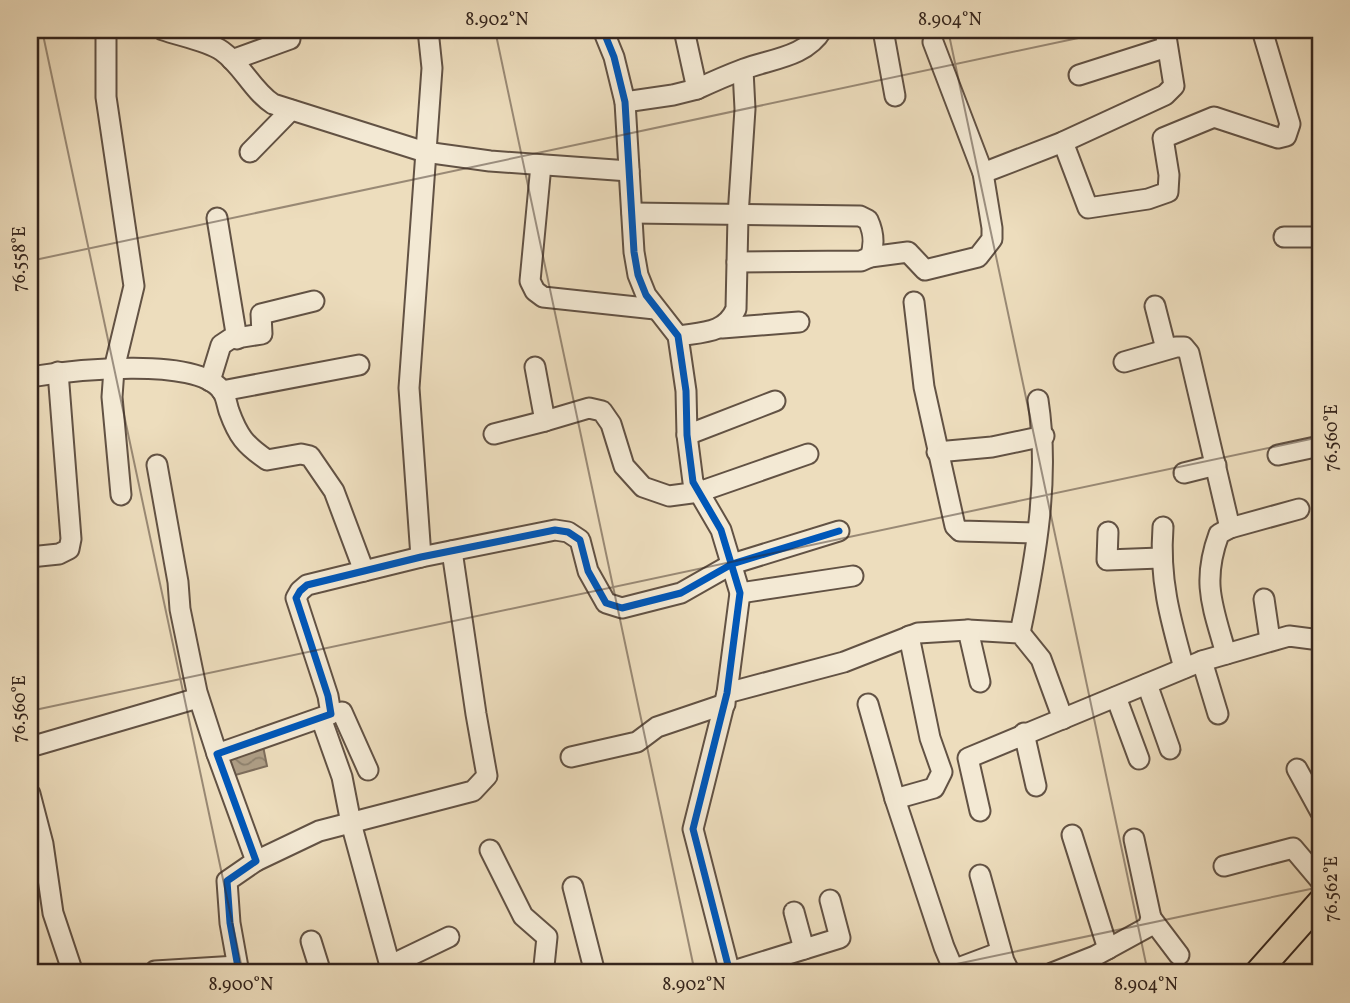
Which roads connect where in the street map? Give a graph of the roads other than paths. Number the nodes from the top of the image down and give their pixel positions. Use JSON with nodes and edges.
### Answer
{"nodes":[{"id":1,"x":106,"y":30,"type":"edge"},
{"id":2,"x":163,"y":30,"type":"edge"},
{"id":3,"x":428,"y":30,"type":"edge"},
{"id":4,"x":603,"y":30,"type":"edge"},
{"id":5,"x":684,"y":30,"type":"edge"},
{"id":6,"x":822,"y":30,"type":"edge"},
{"id":7,"x":883,"y":30,"type":"edge"},
{"id":8,"x":1262,"y":30,"type":"edge"},
{"id":9,"x":1166,"y":38,"type":"edge"},
{"id":10,"x":289,"y":39,"type":"dead end"},
{"id":11,"x":933,"y":42,"type":"dead end"},
{"id":12,"x":232,"y":60,"type":"junction"},
{"id":13,"x":743,"y":70,"type":"junction"},
{"id":14,"x":1079,"y":75,"type":"dead end"},
{"id":15,"x":696,"y":89,"type":"junction"},
{"id":16,"x":895,"y":96,"type":"dead end"},
{"id":17,"x":625,"y":102,"type":"junction"},
{"id":18,"x":291,"y":110,"type":"junction"},
{"id":19,"x":1063,"y":142,"type":"junction"},
{"id":20,"x":250,"y":152,"type":"dead end"},
{"id":21,"x":425,"y":152,"type":"junction"},
{"id":22,"x":541,"y":165,"type":"junction"},
{"id":23,"x":629,"y":171,"type":"junction"},
{"id":24,"x":983,"y":173,"type":"junction"},
{"id":25,"x":632,"y":213,"type":"junction"},
{"id":26,"x":738,"y":216,"type":"junction"},
{"id":27,"x":216,"y":218,"type":"dead end"},
{"id":28,"x":1284,"y":237,"type":"dead end"},
{"id":29,"x":1320,"y":237,"type":"edge"},
{"id":30,"x":870,"y":257,"type":"junction"},
{"id":31,"x":737,"y":262,"type":"junction"},
{"id":32,"x":314,"y":301,"type":"dead end"},
{"id":33,"x":914,"y":302,"type":"dead end"},
{"id":34,"x":1155,"y":306,"type":"dead end"},
{"id":35,"x":656,"y":309,"type":"junction"},
{"id":36,"x":799,"y":323,"type":"dead end"},
{"id":37,"x":722,"y":328,"type":"junction"},
{"id":38,"x":678,"y":336,"type":"junction"},
{"id":39,"x":237,"y":339,"type":"junction"},
{"id":40,"x":1166,"y":349,"type":"junction"},
{"id":41,"x":1124,"y":362,"type":"dead end"},
{"id":42,"x":359,"y":365,"type":"dead end"},
{"id":43,"x":535,"y":367,"type":"dead end"},
{"id":44,"x":114,"y":369,"type":"junction"},
{"id":45,"x":58,"y":372,"type":"junction"},
{"id":46,"x":30,"y":377,"type":"edge"},
{"id":47,"x":216,"y":386,"type":"junction"},
{"id":48,"x":1038,"y":400,"type":"dead end"},
{"id":49,"x":775,"y":401,"type":"dead end"},
{"id":50,"x":545,"y":421,"type":"junction"},
{"id":51,"x":494,"y":434,"type":"dead end"},
{"id":52,"x":687,"y":435,"type":"junction"},
{"id":53,"x":1044,"y":436,"type":"junction"},
{"id":54,"x":1320,"y":446,"type":"edge"},
{"id":55,"x":937,"y":452,"type":"junction"},
{"id":56,"x":808,"y":454,"type":"dead end"},
{"id":57,"x":1278,"y":455,"type":"dead end"},
{"id":58,"x":157,"y":465,"type":"dead end"},
{"id":59,"x":1216,"y":465,"type":"junction"},
{"id":60,"x":1184,"y":473,"type":"dead end"},
{"id":61,"x":699,"y":492,"type":"junction"},
{"id":62,"x":121,"y":495,"type":"dead end"},
{"id":63,"x":1300,"y":509,"type":"dead end"},
{"id":64,"x":1163,"y":527,"type":"dead end"},
{"id":65,"x":1230,"y":528,"type":"junction"},
{"id":66,"x":839,"y":531,"type":"dead end"},
{"id":67,"x":1108,"y":531,"type":"dead end"},
{"id":68,"x":1036,"y":533,"type":"junction"},
{"id":69,"x":452,"y":551,"type":"junction"},
{"id":70,"x":30,"y":557,"type":"edge"},
{"id":71,"x":421,"y":557,"type":"junction"},
{"id":72,"x":1160,"y":558,"type":"junction"},
{"id":73,"x":732,"y":564,"type":"junction"},
{"id":74,"x":364,"y":571,"type":"junction"},
{"id":75,"x":853,"y":576,"type":"dead end"},
{"id":76,"x":740,"y":593,"type":"junction"},
{"id":77,"x":1264,"y":599,"type":"dead end"},
{"id":78,"x":968,"y":630,"type":"junction"},
{"id":79,"x":1020,"y":633,"type":"junction"},
{"id":80,"x":909,"y":636,"type":"junction"},
{"id":81,"x":1270,"y":640,"type":"junction"},
{"id":82,"x":1320,"y":640,"type":"edge"},
{"id":83,"x":1226,"y":654,"type":"junction"},
{"id":84,"x":1193,"y":664,"type":"junction"},
{"id":85,"x":980,"y":682,"type":"dead end"},
{"id":86,"x":1147,"y":684,"type":"junction"},
{"id":87,"x":1115,"y":697,"type":"junction"},
{"id":88,"x":198,"y":698,"type":"junction"},
{"id":89,"x":726,"y":699,"type":"junction"},
{"id":90,"x":868,"y":704,"type":"dead end"},
{"id":91,"x":342,"y":712,"type":"dead end"},
{"id":92,"x":1218,"y":715,"type":"dead end"},
{"id":93,"x":321,"y":718,"type":"junction"},
{"id":94,"x":1063,"y":719,"type":"junction"},
{"id":95,"x":1024,"y":733,"type":"junction"},
{"id":96,"x":30,"y":745,"type":"edge"},
{"id":97,"x":1170,"y":749,"type":"dead end"},
{"id":98,"x":217,"y":754,"type":"junction"},
{"id":99,"x":571,"y":757,"type":"dead end"},
{"id":100,"x":968,"y":758,"type":"junction"},
{"id":101,"x":1139,"y":760,"type":"dead end"},
{"id":102,"x":1297,"y":769,"type":"dead end"},
{"id":103,"x":368,"y":770,"type":"dead end"},
{"id":104,"x":942,"y":772,"type":"junction"},
{"id":105,"x":1036,"y":786,"type":"dead end"},
{"id":106,"x":30,"y":794,"type":"edge"},
{"id":107,"x":895,"y":799,"type":"junction"},
{"id":108,"x":980,"y":811,"type":"dead end"},
{"id":109,"x":1320,"y":811,"type":"edge"},
{"id":110,"x":351,"y":823,"type":"junction"},
{"id":111,"x":1072,"y":835,"type":"dead end"},
{"id":112,"x":1134,"y":839,"type":"dead end"},
{"id":113,"x":491,"y":850,"type":"dead end"},
{"id":114,"x":256,"y":861,"type":"junction"},
{"id":115,"x":1224,"y":866,"type":"dead end"},
{"id":116,"x":980,"y":875,"type":"dead end"},
{"id":117,"x":1320,"y":880,"type":"edge"},
{"id":118,"x":573,"y":887,"type":"dead end"},
{"id":119,"x":830,"y":900,"type":"dead end"},
{"id":120,"x":1320,"y":902,"type":"edge"},
{"id":121,"x":794,"y":912,"type":"dead end"},
{"id":122,"x":1151,"y":918,"type":"junction"},
{"id":123,"x":449,"y":937,"type":"dead end"},
{"id":124,"x":311,"y":941,"type":"dead end"},
{"id":125,"x":1108,"y":948,"type":"junction"},
{"id":126,"x":804,"y":949,"type":"junction"},
{"id":127,"x":1001,"y":952,"type":"junction"},
{"id":128,"x":1179,"y":955,"type":"dead end"},
{"id":129,"x":238,"y":970,"type":"edge"},
{"id":130,"x":155,"y":971,"type":"dead end"},
{"id":131,"x":954,"y":971,"type":"edge"},
{"id":132,"x":73,"y":973,"type":"edge"},
{"id":133,"x":321,"y":973,"type":"edge"},
{"id":134,"x":392,"y":973,"type":"edge"},
{"id":135,"x":398,"y":973,"type":"edge"},
{"id":136,"x":545,"y":973,"type":"edge"},
{"id":137,"x":595,"y":973,"type":"edge"},
{"id":138,"x":730,"y":973,"type":"edge"},
{"id":139,"x":1010,"y":973,"type":"edge"},
{"id":140,"x":1052,"y":973,"type":"edge"},
{"id":141,"x":1257,"y":973,"type":"edge"}],
"edges":[{"from":1,"to":44,"type":"street"},
{"from":2,"to":12,"type":"street"},
{"from":3,"to":21,"type":"street"},
{"from":4,"to":17,"type":"street"},
{"from":5,"to":15,"type":"street"},
{"from":6,"to":13,"type":"street"},
{"from":7,"to":16,"type":"street"},
{"from":8,"to":19,"type":"street"},
{"from":9,"to":14,"type":"street"},
{"from":9,"to":19,"type":"street"},
{"from":10,"to":12,"type":"street"},
{"from":11,"to":24,"type":"street"},
{"from":12,"to":18,"type":"street"},
{"from":13,"to":15,"type":"street"},
{"from":13,"to":26,"type":"street"},
{"from":15,"to":17,"type":"street"},
{"from":17,"to":23,"type":"street"},
{"from":18,"to":20,"type":"street"},
{"from":18,"to":21,"type":"street"},
{"from":19,"to":24,"type":"street"},
{"from":21,"to":22,"type":"street"},
{"from":21,"to":71,"type":"street"},
{"from":22,"to":23,"type":"street"},
{"from":22,"to":35,"type":"street"},
{"from":23,"to":25,"type":"street"},
{"from":24,"to":30,"type":"street"},
{"from":25,"to":26,"type":"street"},
{"from":25,"to":35,"type":"street"},
{"from":26,"to":30,"type":"street"},
{"from":26,"to":31,"type":"street"},
{"from":27,"to":39,"type":"street"},
{"from":28,"to":29,"type":"street"},
{"from":30,"to":31,"type":"street"},
{"from":31,"to":37,"type":"street"},
{"from":32,"to":39,"type":"street"},
{"from":33,"to":55,"type":"street"},
{"from":34,"to":40,"type":"street"},
{"from":35,"to":38,"type":"street"},
{"from":36,"to":37,"type":"street"},
{"from":37,"to":38,"type":"street"},
{"from":38,"to":52,"type":"street"},
{"from":39,"to":47,"type":"street"},
{"from":40,"to":41,"type":"street"},
{"from":40,"to":59,"type":"street"},
{"from":42,"to":47,"type":"street"},
{"from":43,"to":50,"type":"street"},
{"from":44,"to":45,"type":"street"},
{"from":44,"to":47,"type":"street"},
{"from":44,"to":62,"type":"street"},
{"from":45,"to":46,"type":"street"},
{"from":45,"to":70,"type":"street"},
{"from":47,"to":74,"type":"street"},
{"from":48,"to":53,"type":"street"},
{"from":49,"to":52,"type":"street"},
{"from":50,"to":51,"type":"street"},
{"from":50,"to":61,"type":"street"},
{"from":52,"to":61,"type":"street"},
{"from":53,"to":55,"type":"street"},
{"from":53,"to":68,"type":"street"},
{"from":54,"to":57,"type":"street"},
{"from":55,"to":68,"type":"street"},
{"from":56,"to":61,"type":"street"},
{"from":58,"to":88,"type":"street"},
{"from":59,"to":60,"type":"street"},
{"from":59,"to":65,"type":"street"},
{"from":61,"to":73,"type":"street"},
{"from":63,"to":65,"type":"street"},
{"from":64,"to":72,"type":"street"},
{"from":65,"to":83,"type":"street"},
{"from":66,"to":73,"type":"street"},
{"from":67,"to":72,"type":"street"},
{"from":68,"to":79,"type":"street"},
{"from":69,"to":71,"type":"street"},
{"from":69,"to":73,"type":"street"},
{"from":69,"to":110,"type":"street"},
{"from":71,"to":74,"type":"street"},
{"from":72,"to":84,"type":"street"},
{"from":73,"to":76,"type":"street"},
{"from":74,"to":93,"type":"street"},
{"from":75,"to":76,"type":"street"},
{"from":76,"to":89,"type":"street"},
{"from":77,"to":81,"type":"street"},
{"from":78,"to":79,"type":"street"},
{"from":78,"to":80,"type":"street"},
{"from":78,"to":85,"type":"street"},
{"from":79,"to":94,"type":"street"},
{"from":80,"to":89,"type":"street"},
{"from":80,"to":104,"type":"street"},
{"from":81,"to":82,"type":"street"},
{"from":81,"to":83,"type":"street"},
{"from":83,"to":84,"type":"street"},
{"from":84,"to":86,"type":"street"},
{"from":84,"to":92,"type":"street"},
{"from":86,"to":87,"type":"street"},
{"from":86,"to":97,"type":"street"},
{"from":87,"to":94,"type":"street"},
{"from":87,"to":101,"type":"street"},
{"from":88,"to":96,"type":"street"},
{"from":88,"to":98,"type":"street"},
{"from":89,"to":99,"type":"street"},
{"from":89,"to":138,"type":"street"},
{"from":90,"to":107,"type":"street"},
{"from":91,"to":103,"type":"street"},
{"from":93,"to":98,"type":"street"},
{"from":93,"to":110,"type":"street"},
{"from":94,"to":95,"type":"street"},
{"from":95,"to":100,"type":"street"},
{"from":95,"to":105,"type":"street"},
{"from":98,"to":114,"type":"street"},
{"from":100,"to":104,"type":"street"},
{"from":100,"to":108,"type":"street"},
{"from":102,"to":109,"type":"street"},
{"from":104,"to":107,"type":"street"},
{"from":106,"to":132,"type":"street"},
{"from":107,"to":131,"type":"street"},
{"from":110,"to":114,"type":"street"},
{"from":110,"to":134,"type":"street"},
{"from":111,"to":125,"type":"street"},
{"from":112,"to":122,"type":"street"},
{"from":113,"to":136,"type":"street"},
{"from":114,"to":129,"type":"street"},
{"from":115,"to":117,"type":"street"},
{"from":116,"to":127,"type":"street"},
{"from":118,"to":137,"type":"street"},
{"from":119,"to":126,"type":"street"},
{"from":120,"to":141,"type":"main road"},
{"from":121,"to":126,"type":"street"},
{"from":122,"to":125,"type":"street"},
{"from":122,"to":128,"type":"street"},
{"from":123,"to":135,"type":"street"},
{"from":124,"to":133,"type":"street"},
{"from":125,"to":140,"type":"street"},
{"from":126,"to":138,"type":"street"},
{"from":127,"to":131,"type":"street"},
{"from":127,"to":139,"type":"street"},
{"from":129,"to":130,"type":"street"}]}
